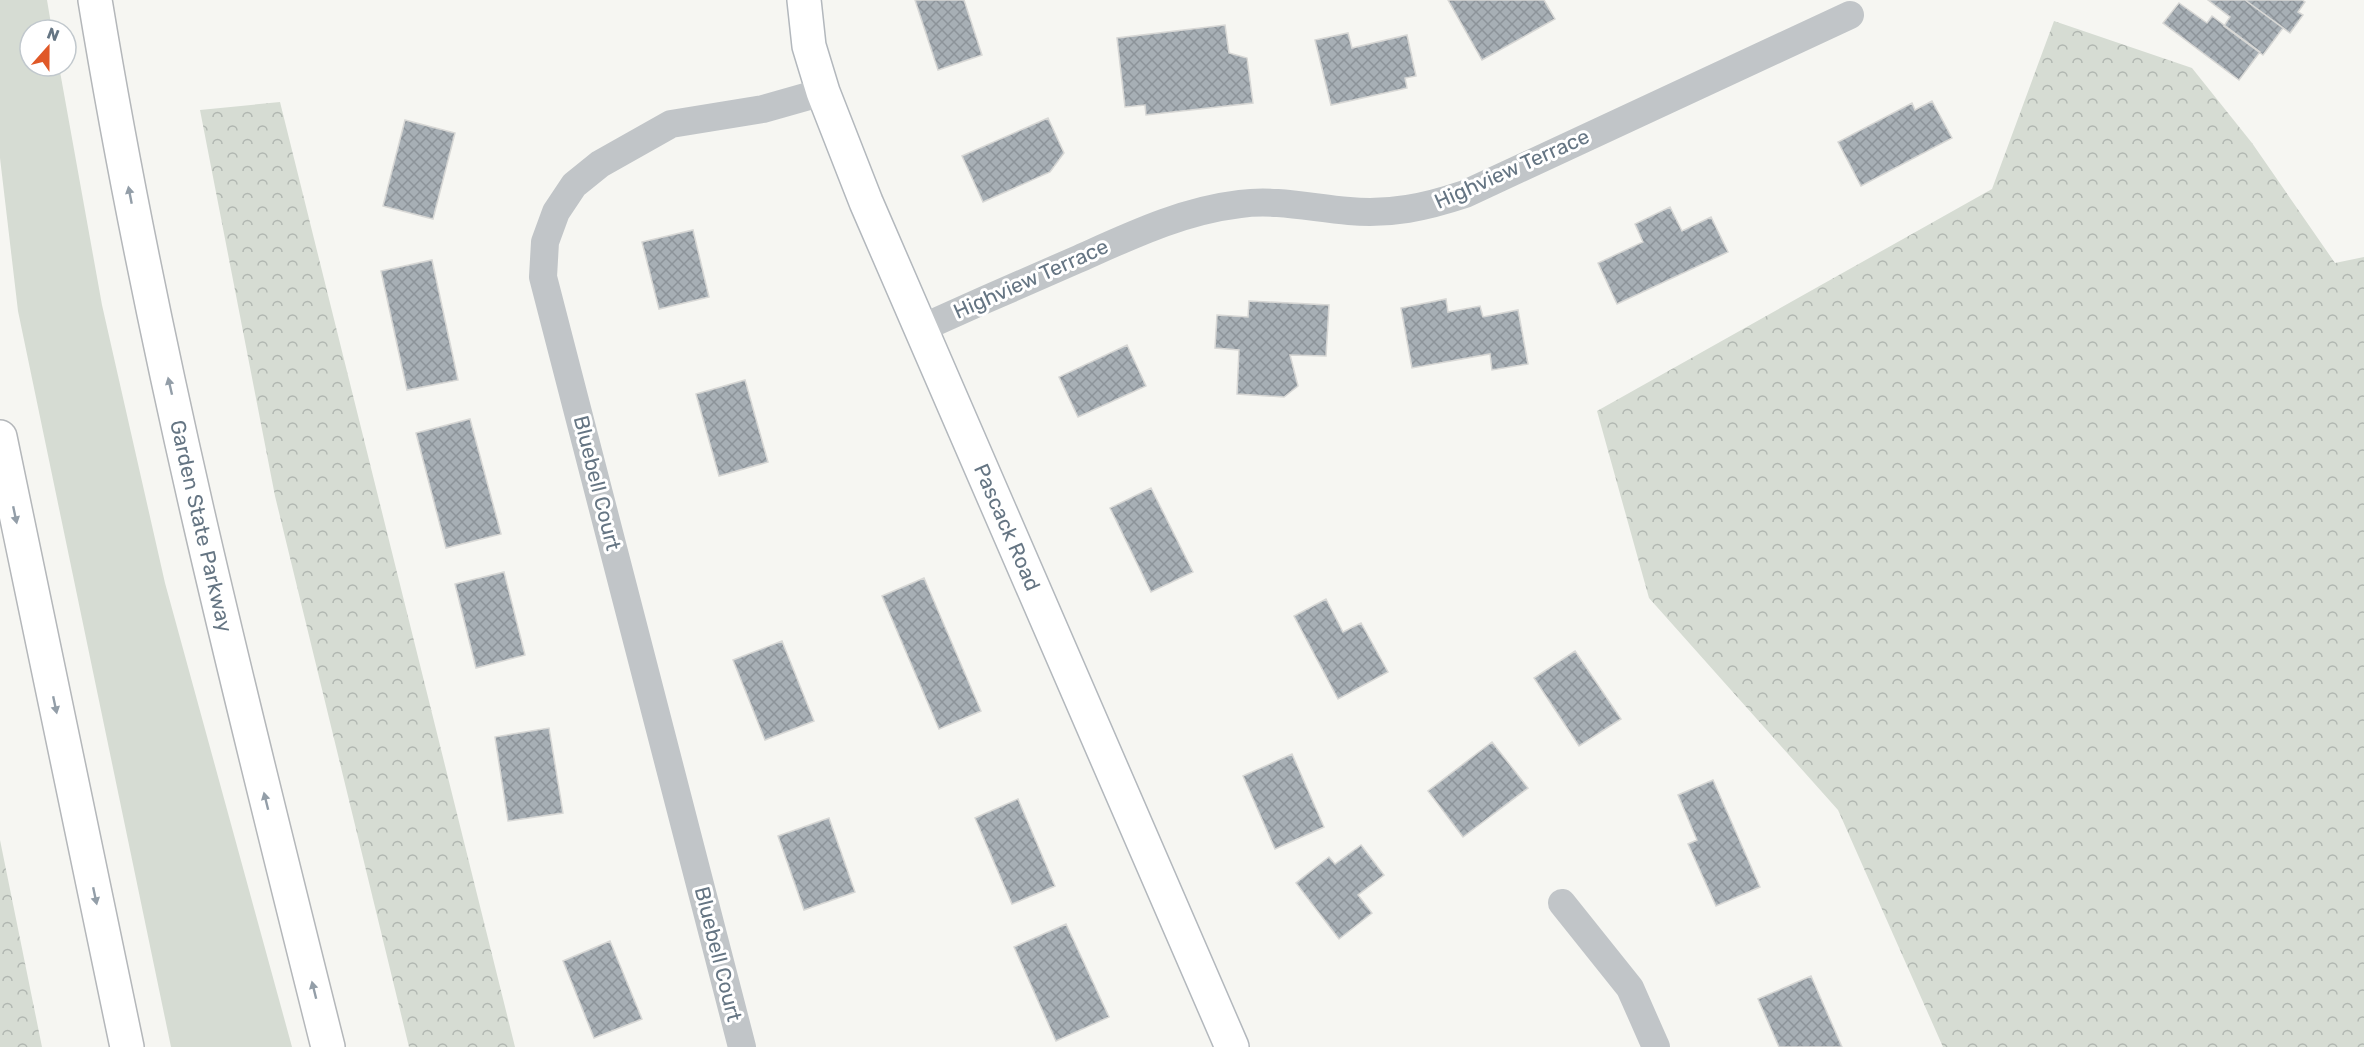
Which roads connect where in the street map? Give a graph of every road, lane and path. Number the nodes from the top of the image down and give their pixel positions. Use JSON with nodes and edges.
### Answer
{"nodes":[{"id":1,"x":94,"y":0,"type":"edge"},
{"id":2,"x":804,"y":0,"type":"edge"},
{"id":3,"x":1850,"y":15,"type":"dead end"},
{"id":4,"x":823,"y":92,"type":"junction"},
{"id":5,"x":922,"y":328,"type":"junction"},
{"id":6,"x":0,"y":436,"type":"edge"},
{"id":7,"x":1562,"y":903,"type":"dead end"},
{"id":8,"x":127,"y":1047,"type":"edge"},
{"id":9,"x":328,"y":1047,"type":"edge"},
{"id":10,"x":742,"y":1047,"type":"edge"},
{"id":11,"x":1232,"y":1047,"type":"edge"},
{"id":12,"x":1656,"y":1047,"type":"edge"}],
"edges":[{"from":9,"to":1,"type":"main road","name":"Garden State Parkway","one_way":true},
{"from":2,"to":4,"type":"main road","name":"Pascack Road"},
{"from":3,"to":5,"type":"street","name":"Highview Terrace"},
{"from":4,"to":5,"type":"main road","name":"Pascack Road"},
{"from":4,"to":10,"type":"street","name":"Bluebell Court"},
{"from":5,"to":11,"type":"main road","name":"Pascack Road"},
{"from":6,"to":8,"type":"main road","one_way":true},
{"from":7,"to":12,"type":"street"}]}
